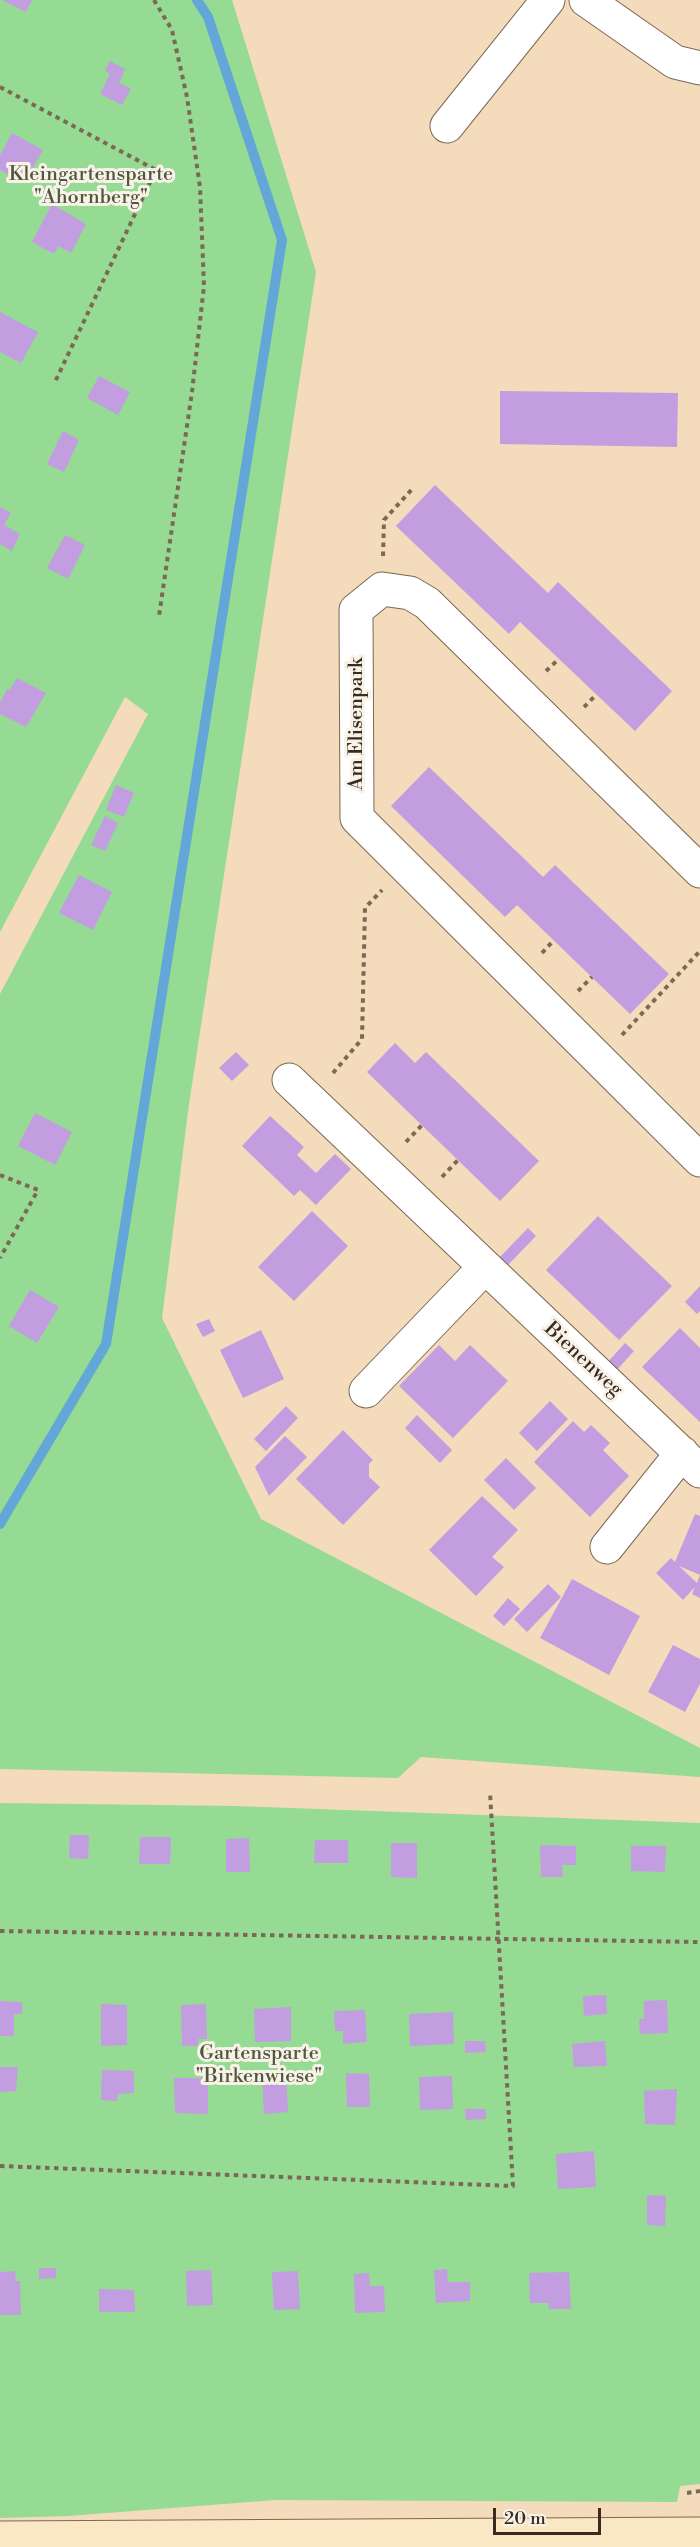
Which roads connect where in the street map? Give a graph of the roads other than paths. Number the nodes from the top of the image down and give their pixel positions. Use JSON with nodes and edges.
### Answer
{"nodes":[{"id":1,"x":548,"y":0,"type":"edge"},
{"id":2,"x":586,"y":0,"type":"edge"},
{"id":3,"x":700,"y":69,"type":"edge"},
{"id":4,"x":447,"y":126,"type":"dead end"},
{"id":5,"x":700,"y":871,"type":"edge"},
{"id":6,"x":299,"y":1090,"type":"road end"},
{"id":7,"x":700,"y":1160,"type":"edge"},
{"id":8,"x":485,"y":1267,"type":"junction"},
{"id":9,"x":366,"y":1391,"type":"dead end"},
{"id":10,"x":691,"y":1462,"type":"edge"},
{"id":11,"x":608,"y":1547,"type":"dead end"},
{"id":12,"x":700,"y":2534,"type":"edge"},
{"id":13,"x":0,"y":2538,"type":"edge"}],
"edges":[{"from":1,"to":4,"type":"street"},
{"from":2,"to":3,"type":"street"},
{"from":5,"to":7,"type":"street","name":"Am Elisenpark"},
{"from":6,"to":8,"type":"street","name":"Bienenweg"},
{"from":8,"to":9,"type":"street"},
{"from":8,"to":10,"type":"street","name":"Bienenweg"},
{"from":10,"to":11,"type":"street","name":"Bienenweg"},
{"from":12,"to":13,"type":"main road"}]}
